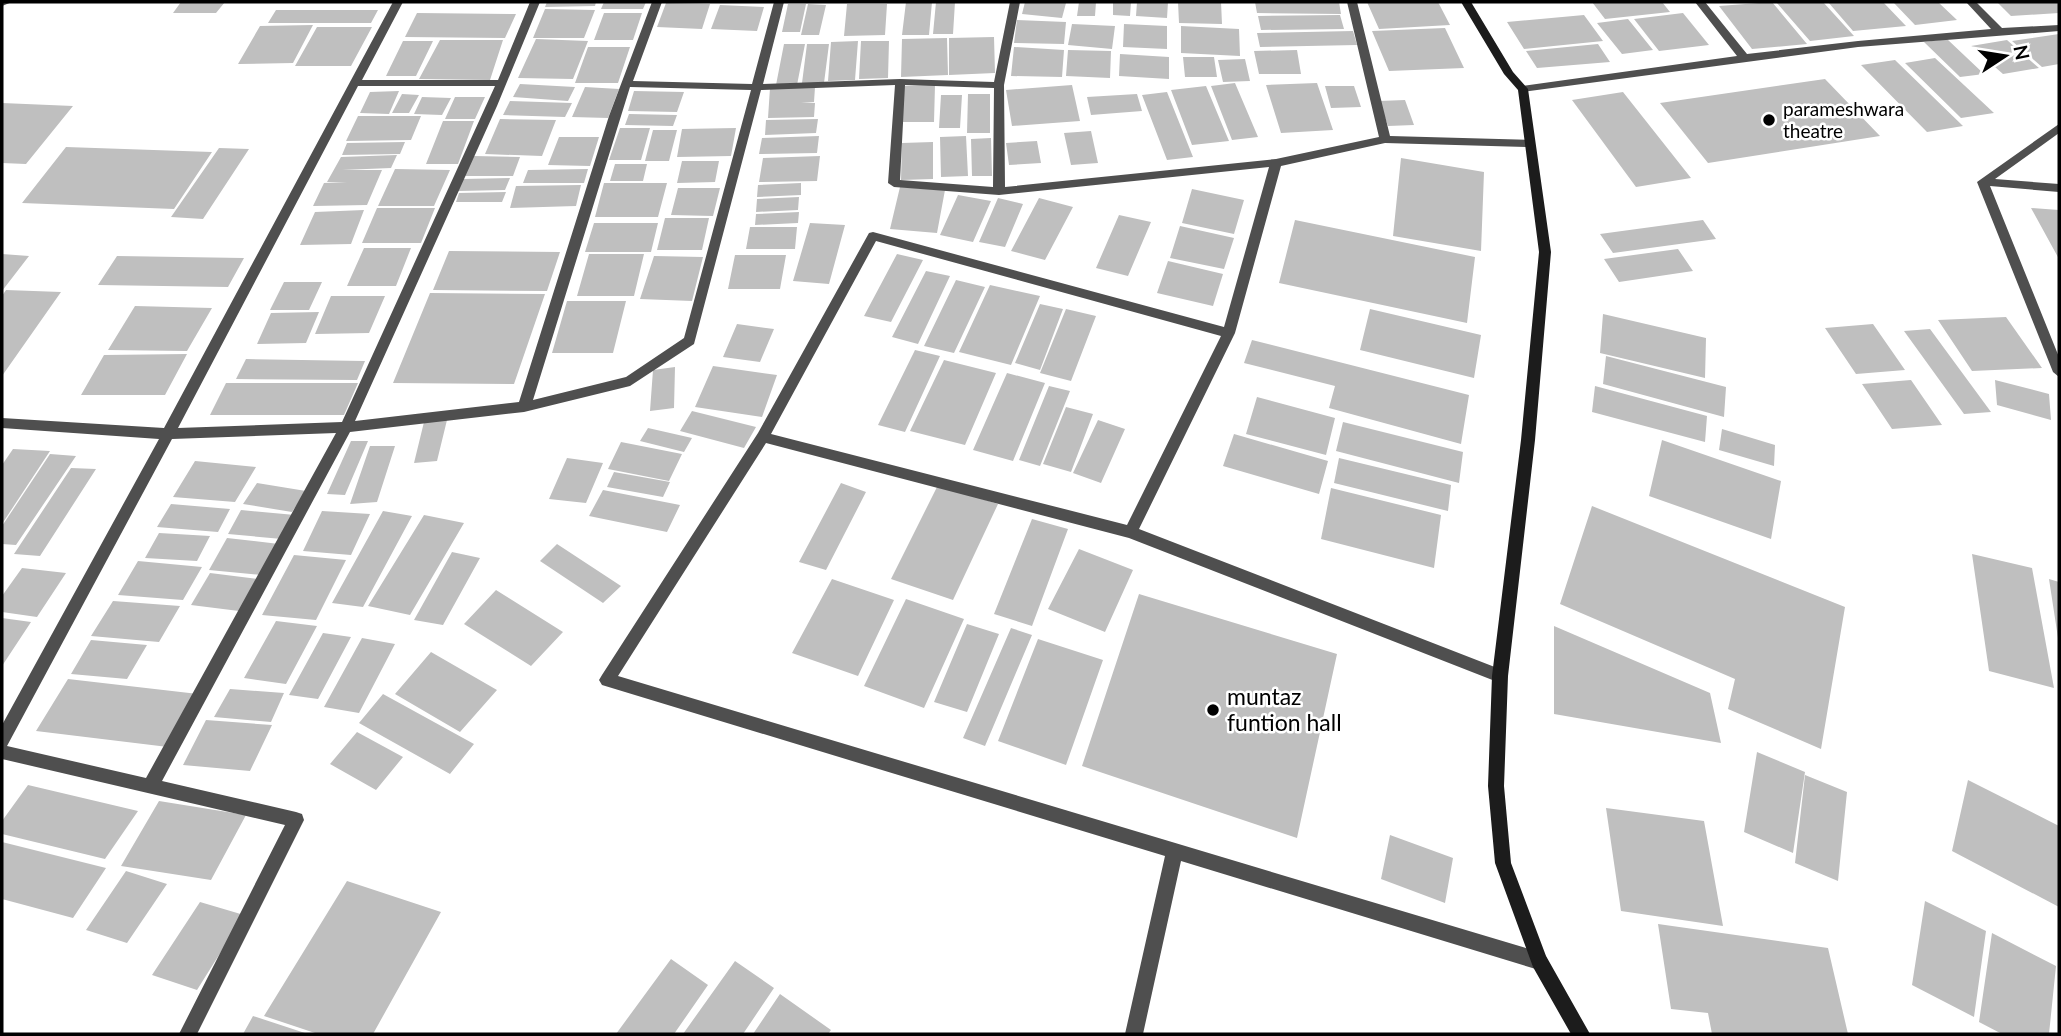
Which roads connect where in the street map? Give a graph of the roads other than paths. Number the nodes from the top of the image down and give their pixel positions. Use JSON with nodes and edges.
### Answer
{"nodes":[{"id":1,"x":7,"y":2,"type":"edge"},
{"id":2,"x":397,"y":2,"type":"edge"},
{"id":3,"x":535,"y":2,"type":"edge"},
{"id":4,"x":657,"y":2,"type":"edge"},
{"id":5,"x":779,"y":2,"type":"edge"},
{"id":6,"x":1015,"y":2,"type":"edge"},
{"id":7,"x":1352,"y":2,"type":"edge"},
{"id":8,"x":1466,"y":2,"type":"edge"},
{"id":9,"x":1700,"y":2,"type":"edge"},
{"id":10,"x":1970,"y":2,"type":"edge"},
{"id":11,"x":2,"y":3,"type":"edge"},
{"id":12,"x":2059,"y":27,"type":"edge"},
{"id":13,"x":1998,"y":30,"type":"junction"},
{"id":14,"x":1744,"y":58,"type":"junction"},
{"id":15,"x":900,"y":82,"type":"junction"},
{"id":16,"x":354,"y":83,"type":"junction"},
{"id":17,"x":501,"y":83,"type":"junction"},
{"id":18,"x":626,"y":84,"type":"junction"},
{"id":19,"x":999,"y":85,"type":"junction"},
{"id":20,"x":758,"y":87,"type":"junction"},
{"id":21,"x":1523,"y":89,"type":"junction"},
{"id":22,"x":2059,"y":128,"type":"edge"},
{"id":23,"x":1385,"y":139,"type":"junction"},
{"id":24,"x":1528,"y":143,"type":"junction"},
{"id":25,"x":1276,"y":163,"type":"junction"},
{"id":26,"x":1983,"y":182,"type":"junction"},
{"id":27,"x":2059,"y":188,"type":"edge"},
{"id":28,"x":999,"y":191,"type":"junction"},
{"id":29,"x":1229,"y":333,"type":"junction"},
{"id":30,"x":2059,"y":372,"type":"edge"},
{"id":31,"x":524,"y":407,"type":"junction"},
{"id":32,"x":2,"y":423,"type":"edge"},
{"id":33,"x":346,"y":427,"type":"junction"},
{"id":34,"x":168,"y":434,"type":"junction"},
{"id":35,"x":763,"y":437,"type":"junction"},
{"id":36,"x":1131,"y":531,"type":"junction"},
{"id":37,"x":1500,"y":676,"type":"junction"},
{"id":38,"x":2,"y":740,"type":"edge"},
{"id":39,"x":2,"y":752,"type":"edge"},
{"id":40,"x":150,"y":787,"type":"junction"},
{"id":41,"x":1175,"y":851,"type":"junction"},
{"id":42,"x":1539,"y":961,"type":"junction"},
{"id":43,"x":188,"y":1034,"type":"edge"},
{"id":44,"x":1134,"y":1034,"type":"edge"},
{"id":45,"x":1581,"y":1034,"type":"edge"}],
"edges":[{"from":1,"to":11,"type":"street"},
{"from":2,"to":16,"type":"street"},
{"from":3,"to":17,"type":"street"},
{"from":4,"to":18,"type":"street"},
{"from":5,"to":20,"type":"street"},
{"from":6,"to":19,"type":"street"},
{"from":7,"to":23,"type":"street"},
{"from":8,"to":21,"type":"main road"},
{"from":9,"to":14,"type":"street"},
{"from":10,"to":13,"type":"street"},
{"from":12,"to":13,"type":"street"},
{"from":13,"to":14,"type":"street"},
{"from":14,"to":21,"type":"street"},
{"from":15,"to":19,"type":"street"},
{"from":15,"to":20,"type":"street"},
{"from":15,"to":28,"type":"street"},
{"from":16,"to":17,"type":"street"},
{"from":16,"to":34,"type":"street"},
{"from":17,"to":33,"type":"street"},
{"from":18,"to":20,"type":"street"},
{"from":18,"to":31,"type":"street"},
{"from":19,"to":28,"type":"street"},
{"from":20,"to":31,"type":"street"},
{"from":21,"to":24,"type":"main road"},
{"from":22,"to":26,"type":"street"},
{"from":23,"to":24,"type":"street"},
{"from":23,"to":25,"type":"street"},
{"from":24,"to":37,"type":"main road"},
{"from":25,"to":28,"type":"street"},
{"from":25,"to":29,"type":"street"},
{"from":26,"to":27,"type":"street"},
{"from":26,"to":30,"type":"street"},
{"from":29,"to":35,"type":"street"},
{"from":29,"to":36,"type":"street"},
{"from":31,"to":33,"type":"street"},
{"from":32,"to":34,"type":"street"},
{"from":33,"to":34,"type":"street"},
{"from":33,"to":40,"type":"street"},
{"from":34,"to":38,"type":"street"},
{"from":35,"to":36,"type":"street"},
{"from":35,"to":41,"type":"street"},
{"from":36,"to":37,"type":"street"},
{"from":37,"to":42,"type":"main road"},
{"from":39,"to":40,"type":"street"},
{"from":40,"to":43,"type":"street"},
{"from":41,"to":42,"type":"street"},
{"from":41,"to":44,"type":"street"},
{"from":42,"to":45,"type":"main road"}]}
